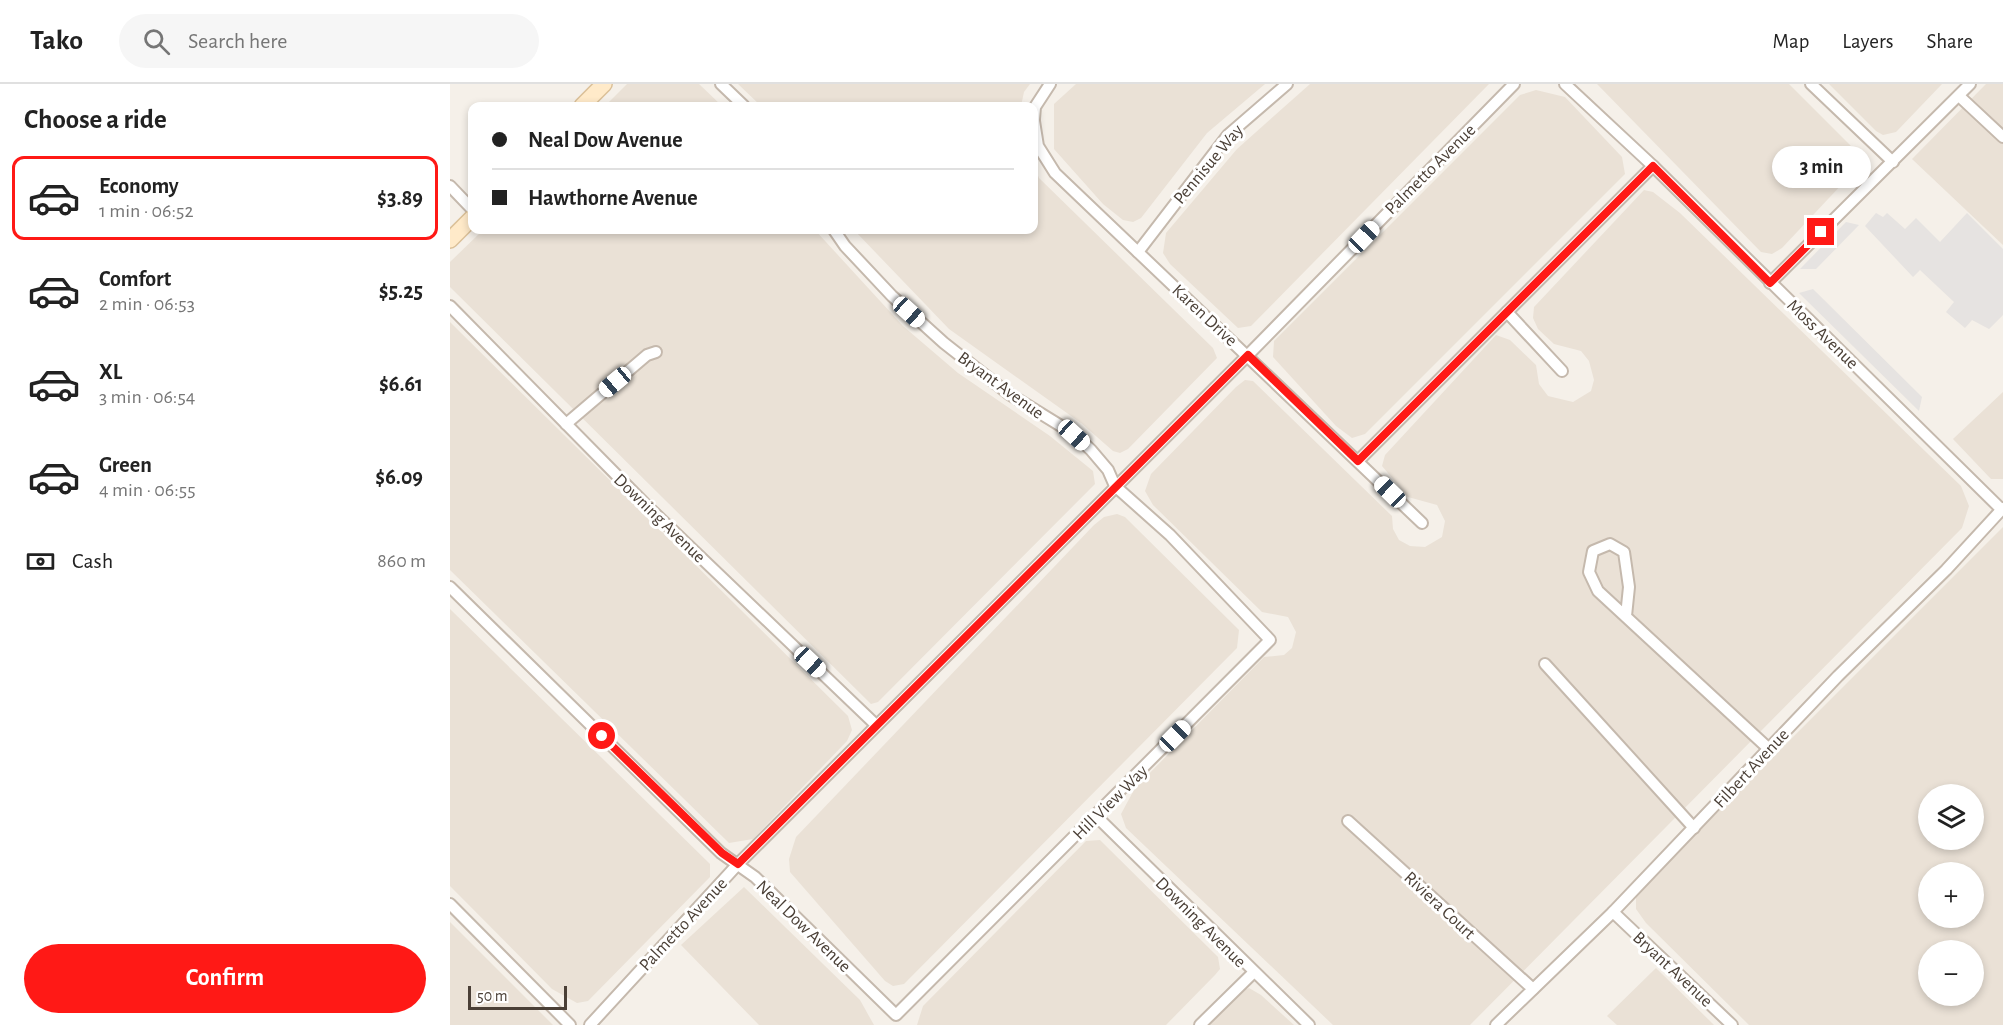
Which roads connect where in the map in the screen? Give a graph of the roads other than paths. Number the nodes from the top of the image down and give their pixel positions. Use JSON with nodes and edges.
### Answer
{"nodes":[{"id":1,"x":604,"y":84,"type":"edge"},
{"id":2,"x":722,"y":84,"type":"edge"},
{"id":3,"x":1050,"y":84,"type":"edge"},
{"id":4,"x":1287,"y":84,"type":"edge"},
{"id":5,"x":1514,"y":84,"type":"edge"},
{"id":6,"x":1565,"y":84,"type":"edge"},
{"id":7,"x":1811,"y":84,"type":"edge"},
{"id":8,"x":1971,"y":84,"type":"edge"},
{"id":9,"x":1959,"y":96,"type":"junction"},
{"id":10,"x":586,"y":102,"type":"edge"},
{"id":11,"x":740,"y":102,"type":"edge"},
{"id":12,"x":1038,"y":102,"type":"edge"},
{"id":13,"x":2003,"y":137,"type":"edge"},
{"id":14,"x":1038,"y":141,"type":"edge"},
{"id":15,"x":1893,"y":162,"type":"junction"},
{"id":16,"x":1653,"y":166,"type":"junction"},
{"id":17,"x":450,"y":186,"type":"edge"},
{"id":18,"x":468,"y":205,"type":"edge"},
{"id":19,"x":468,"y":222,"type":"edge"},
{"id":20,"x":836,"y":234,"type":"edge"},
{"id":21,"x":450,"y":240,"type":"edge"},
{"id":22,"x":1138,"y":252,"type":"junction"},
{"id":23,"x":1770,"y":283,"type":"junction"},
{"id":24,"x":450,"y":306,"type":"edge"},
{"id":25,"x":1507,"y":312,"type":"junction"},
{"id":26,"x":656,"y":352,"type":"dead end"},
{"id":27,"x":1248,"y":355,"type":"junction"},
{"id":28,"x":1562,"y":371,"type":"dead end"},
{"id":29,"x":566,"y":424,"type":"junction"},
{"id":30,"x":1358,"y":461,"type":"junction"},
{"id":31,"x":1115,"y":486,"type":"junction"},
{"id":32,"x":2002,"y":508,"type":"edge"},
{"id":33,"x":1422,"y":523,"type":"dead end"},
{"id":34,"x":450,"y":587,"type":"edge"},
{"id":35,"x":1626,"y":616,"type":"junction"},
{"id":36,"x":1270,"y":640,"type":"joint"},
{"id":37,"x":1545,"y":664,"type":"dead end"},
{"id":38,"x":876,"y":725,"type":"junction"},
{"id":39,"x":1769,"y":749,"type":"junction"},
{"id":40,"x":1096,"y":816,"type":"junction"},
{"id":41,"x":1348,"y":821,"type":"dead end"},
{"id":42,"x":1694,"y":828,"type":"junction"},
{"id":43,"x":738,"y":864,"type":"junction"},
{"id":44,"x":450,"y":904,"type":"edge"},
{"id":45,"x":1613,"y":912,"type":"junction"},
{"id":46,"x":950,"y":963,"type":"joint"},
{"id":47,"x":1253,"y":973,"type":"junction"},
{"id":48,"x":1533,"y":989,"type":"junction"},
{"id":49,"x":570,"y":1025,"type":"edge"},
{"id":50,"x":590,"y":1025,"type":"edge"},
{"id":51,"x":1200,"y":1025,"type":"edge"},
{"id":52,"x":1309,"y":1025,"type":"edge"},
{"id":53,"x":1496,"y":1025,"type":"edge"},
{"id":54,"x":1732,"y":1025,"type":"edge"}],
"edges":[{"from":1,"to":10,"type":"street"},
{"from":2,"to":11,"type":"street"},
{"from":3,"to":12,"type":"street","name":"Karen Drive"},
{"from":4,"to":22,"type":"street","name":"Pennisue Way"},
{"from":5,"to":27,"type":"street","name":"Palmetto Avenue"},
{"from":6,"to":16,"type":"street","name":"Moss Avenue"},
{"from":7,"to":15,"type":"street"},
{"from":8,"to":9,"type":"street"},
{"from":9,"to":13,"type":"street"},
{"from":9,"to":15,"type":"street"},
{"from":14,"to":22,"type":"street","name":"Karen Drive"},
{"from":15,"to":23,"type":"street"},
{"from":16,"to":23,"type":"street","name":"Moss Avenue"},
{"from":16,"to":25,"type":"street"},
{"from":17,"to":18,"type":"street"},
{"from":19,"to":21,"type":"street"},
{"from":20,"to":31,"type":"street","name":"Bryant Avenue"},
{"from":22,"to":27,"type":"street","name":"Karen Drive"},
{"from":23,"to":32,"type":"street","name":"Moss Avenue"},
{"from":24,"to":29,"type":"street","name":"Downing Avenue"},
{"from":25,"to":28,"type":"street"},
{"from":25,"to":30,"type":"street"},
{"from":26,"to":29,"type":"street"},
{"from":27,"to":30,"type":"street","name":"Karen Drive"},
{"from":27,"to":31,"type":"street","name":"Palmetto Avenue"},
{"from":29,"to":38,"type":"street","name":"Downing Avenue"},
{"from":30,"to":33,"type":"street","name":"Karen Drive"},
{"from":31,"to":36,"type":"street","name":"Bryant Avenue"},
{"from":31,"to":38,"type":"street","name":"Palmetto Avenue"},
{"from":32,"to":39,"type":"street","name":"Filbert Avenue"},
{"from":34,"to":43,"type":"street","name":"Neal Dow Avenue"},
{"from":35,"to":35,"type":"street"},
{"from":35,"to":39,"type":"street"},
{"from":36,"to":40,"type":"street","name":"Hill View Way"},
{"from":37,"to":42,"type":"street"},
{"from":38,"to":43,"type":"street","name":"Palmetto Avenue"},
{"from":39,"to":42,"type":"street","name":"Filbert Avenue"},
{"from":40,"to":46,"type":"street","name":"Hill View Way"},
{"from":40,"to":47,"type":"street","name":"Downing Avenue"},
{"from":41,"to":48,"type":"street","name":"Riviera Court"},
{"from":42,"to":45,"type":"street","name":"Filbert Avenue"},
{"from":43,"to":46,"type":"street","name":"Neal Dow Avenue"},
{"from":43,"to":50,"type":"street","name":"Palmetto Avenue"},
{"from":44,"to":49,"type":"street"},
{"from":45,"to":48,"type":"street","name":"Filbert Avenue"},
{"from":45,"to":54,"type":"street","name":"Bryant Avenue"},
{"from":47,"to":51,"type":"street"},
{"from":47,"to":52,"type":"street","name":"Downing Avenue"},
{"from":48,"to":53,"type":"street","name":"Filbert Avenue"}]}
